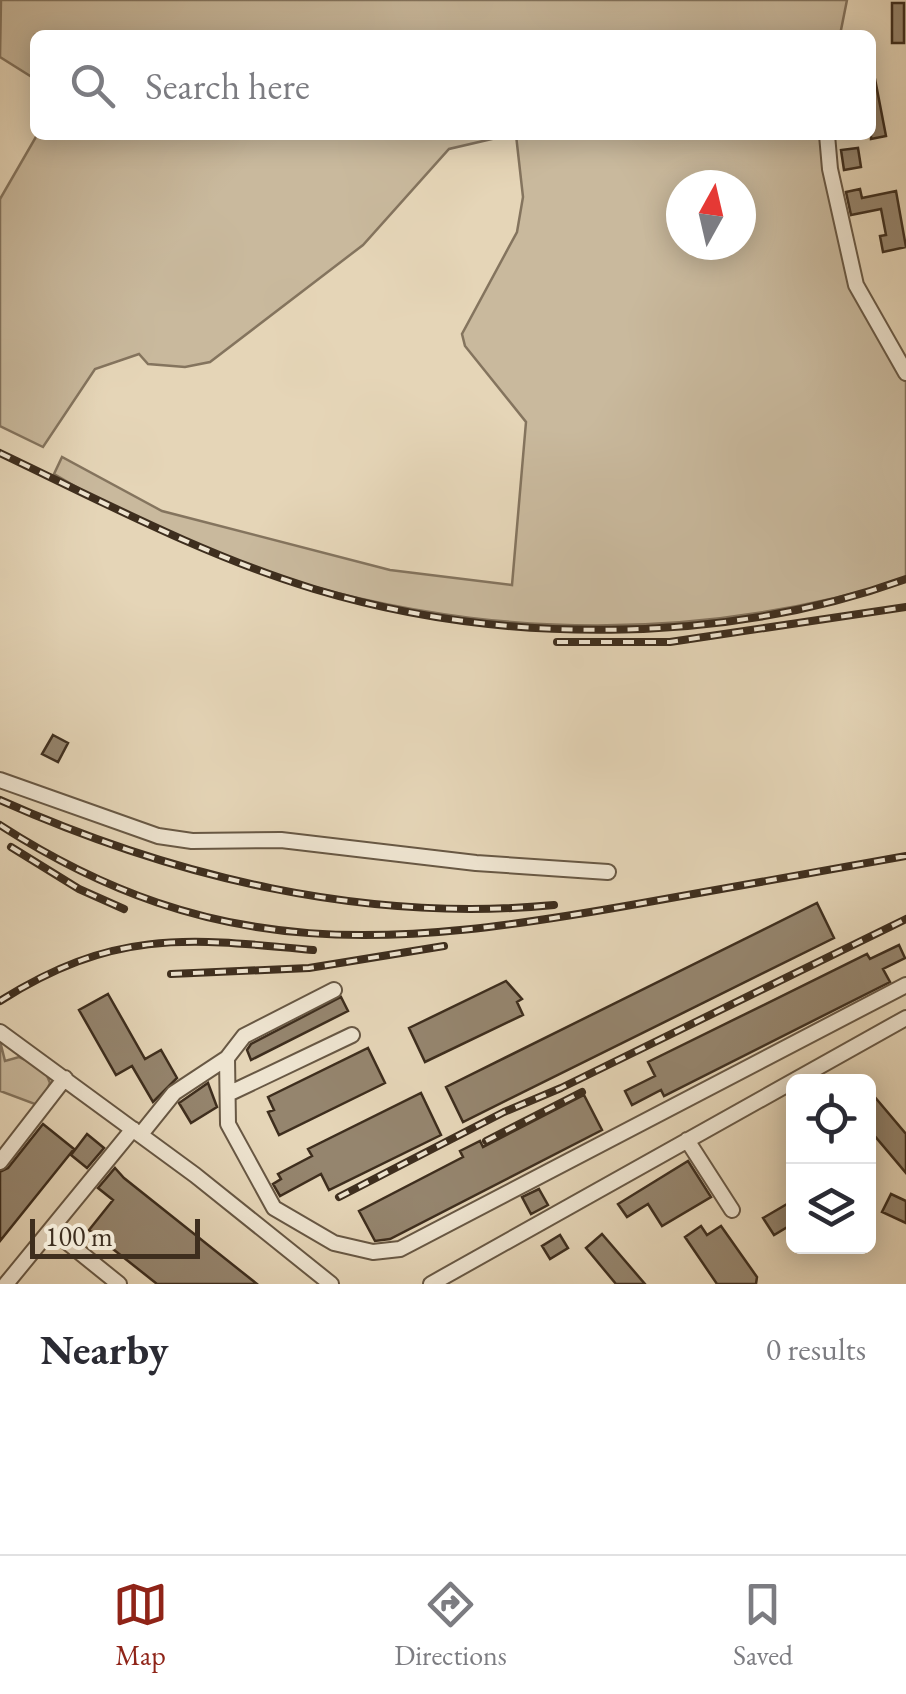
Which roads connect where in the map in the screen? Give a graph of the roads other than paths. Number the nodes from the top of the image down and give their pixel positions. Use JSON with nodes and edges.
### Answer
{"nodes":[{"id":1,"x":828,"y":140,"type":"edge"},
{"id":2,"x":906,"y":373,"type":"edge"},
{"id":3,"x":0,"y":780,"type":"edge"},
{"id":4,"x":608,"y":872,"type":"dead end"},
{"id":5,"x":906,"y":985,"type":"edge"},
{"id":6,"x":334,"y":990,"type":"dead end"},
{"id":7,"x":906,"y":1018,"type":"edge"},
{"id":8,"x":0,"y":1032,"type":"edge"},
{"id":9,"x":352,"y":1035,"type":"dead end"},
{"id":10,"x":227,"y":1058,"type":"junction"},
{"id":11,"x":65,"y":1078,"type":"junction"},
{"id":12,"x":228,"y":1094,"type":"junction"},
{"id":13,"x":137,"y":1132,"type":"junction"},
{"id":14,"x":687,"y":1140,"type":"junction"},
{"id":15,"x":0,"y":1162,"type":"edge"},
{"id":16,"x":732,"y":1210,"type":"dead end"},
{"id":17,"x":52,"y":1230,"type":"junction"},
{"id":18,"x":440,"y":1281,"type":"edge"},
{"id":19,"x":6,"y":1284,"type":"edge"},
{"id":20,"x":119,"y":1284,"type":"edge"},
{"id":21,"x":331,"y":1284,"type":"edge"}],
"edges":[{"from":1,"to":2,"type":"street"},
{"from":3,"to":4,"type":"street"},
{"from":5,"to":12,"type":"street"},
{"from":6,"to":10,"type":"street"},
{"from":7,"to":14,"type":"street"},
{"from":8,"to":11,"type":"street"},
{"from":9,"to":12,"type":"street"},
{"from":10,"to":12,"type":"street"},
{"from":10,"to":13,"type":"street"},
{"from":11,"to":13,"type":"street"},
{"from":11,"to":15,"type":"street"},
{"from":13,"to":17,"type":"street"},
{"from":13,"to":21,"type":"street"},
{"from":14,"to":16,"type":"street"},
{"from":14,"to":18,"type":"street"},
{"from":17,"to":19,"type":"street"},
{"from":17,"to":20,"type":"street"}]}
